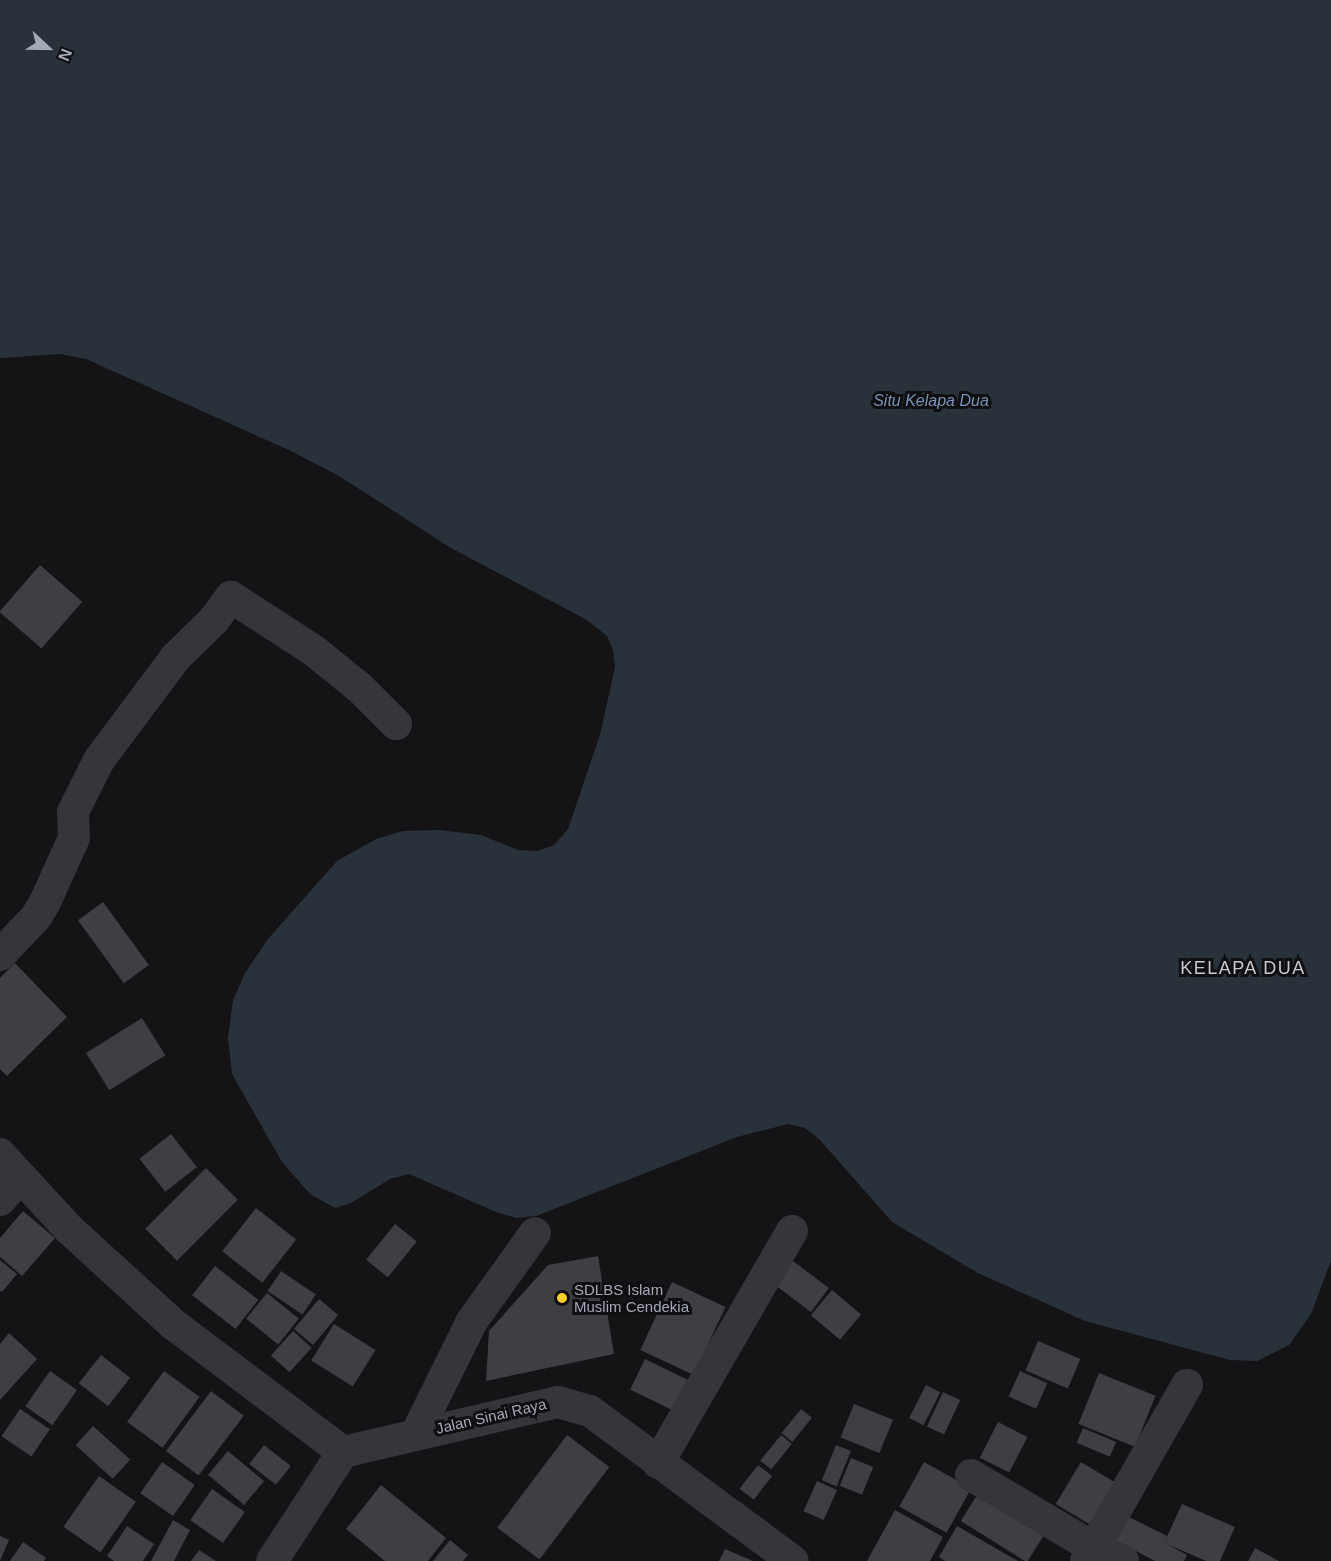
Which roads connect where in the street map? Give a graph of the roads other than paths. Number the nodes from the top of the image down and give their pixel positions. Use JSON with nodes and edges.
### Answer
{"nodes":[{"id":1,"x":396,"y":724,"type":"dead end"},
{"id":2,"x":0,"y":955,"type":"edge"},
{"id":3,"x":0,"y":1154,"type":"edge"},
{"id":4,"x":10,"y":1189,"type":"edge"},
{"id":5,"x":792,"y":1231,"type":"dead end"},
{"id":6,"x":535,"y":1233,"type":"dead end"},
{"id":7,"x":1187,"y":1385,"type":"dead end"},
{"id":8,"x":416,"y":1434,"type":"junction"},
{"id":9,"x":343,"y":1452,"type":"junction"},
{"id":10,"x":658,"y":1462,"type":"junction"},
{"id":11,"x":971,"y":1475,"type":"dead end"},
{"id":12,"x":1090,"y":1555,"type":"edge"},
{"id":13,"x":272,"y":1561,"type":"edge"},
{"id":14,"x":793,"y":1561,"type":"edge"},
{"id":15,"x":1123,"y":1561,"type":"edge"}],
"edges":[{"from":1,"to":2,"type":"street"},
{"from":3,"to":4,"type":"street"},
{"from":4,"to":9,"type":"street"},
{"from":5,"to":10,"type":"street"},
{"from":6,"to":8,"type":"street"},
{"from":7,"to":12,"type":"street"},
{"from":8,"to":9,"type":"street","name":"Jalan Sinai Raya"},
{"from":8,"to":10,"type":"street","name":"Jalan Sinai Raya"},
{"from":9,"to":13,"type":"street"},
{"from":10,"to":14,"type":"street","name":"Jalan Sinai Raya"},
{"from":11,"to":12,"type":"street"},
{"from":12,"to":15,"type":"street"}]}
